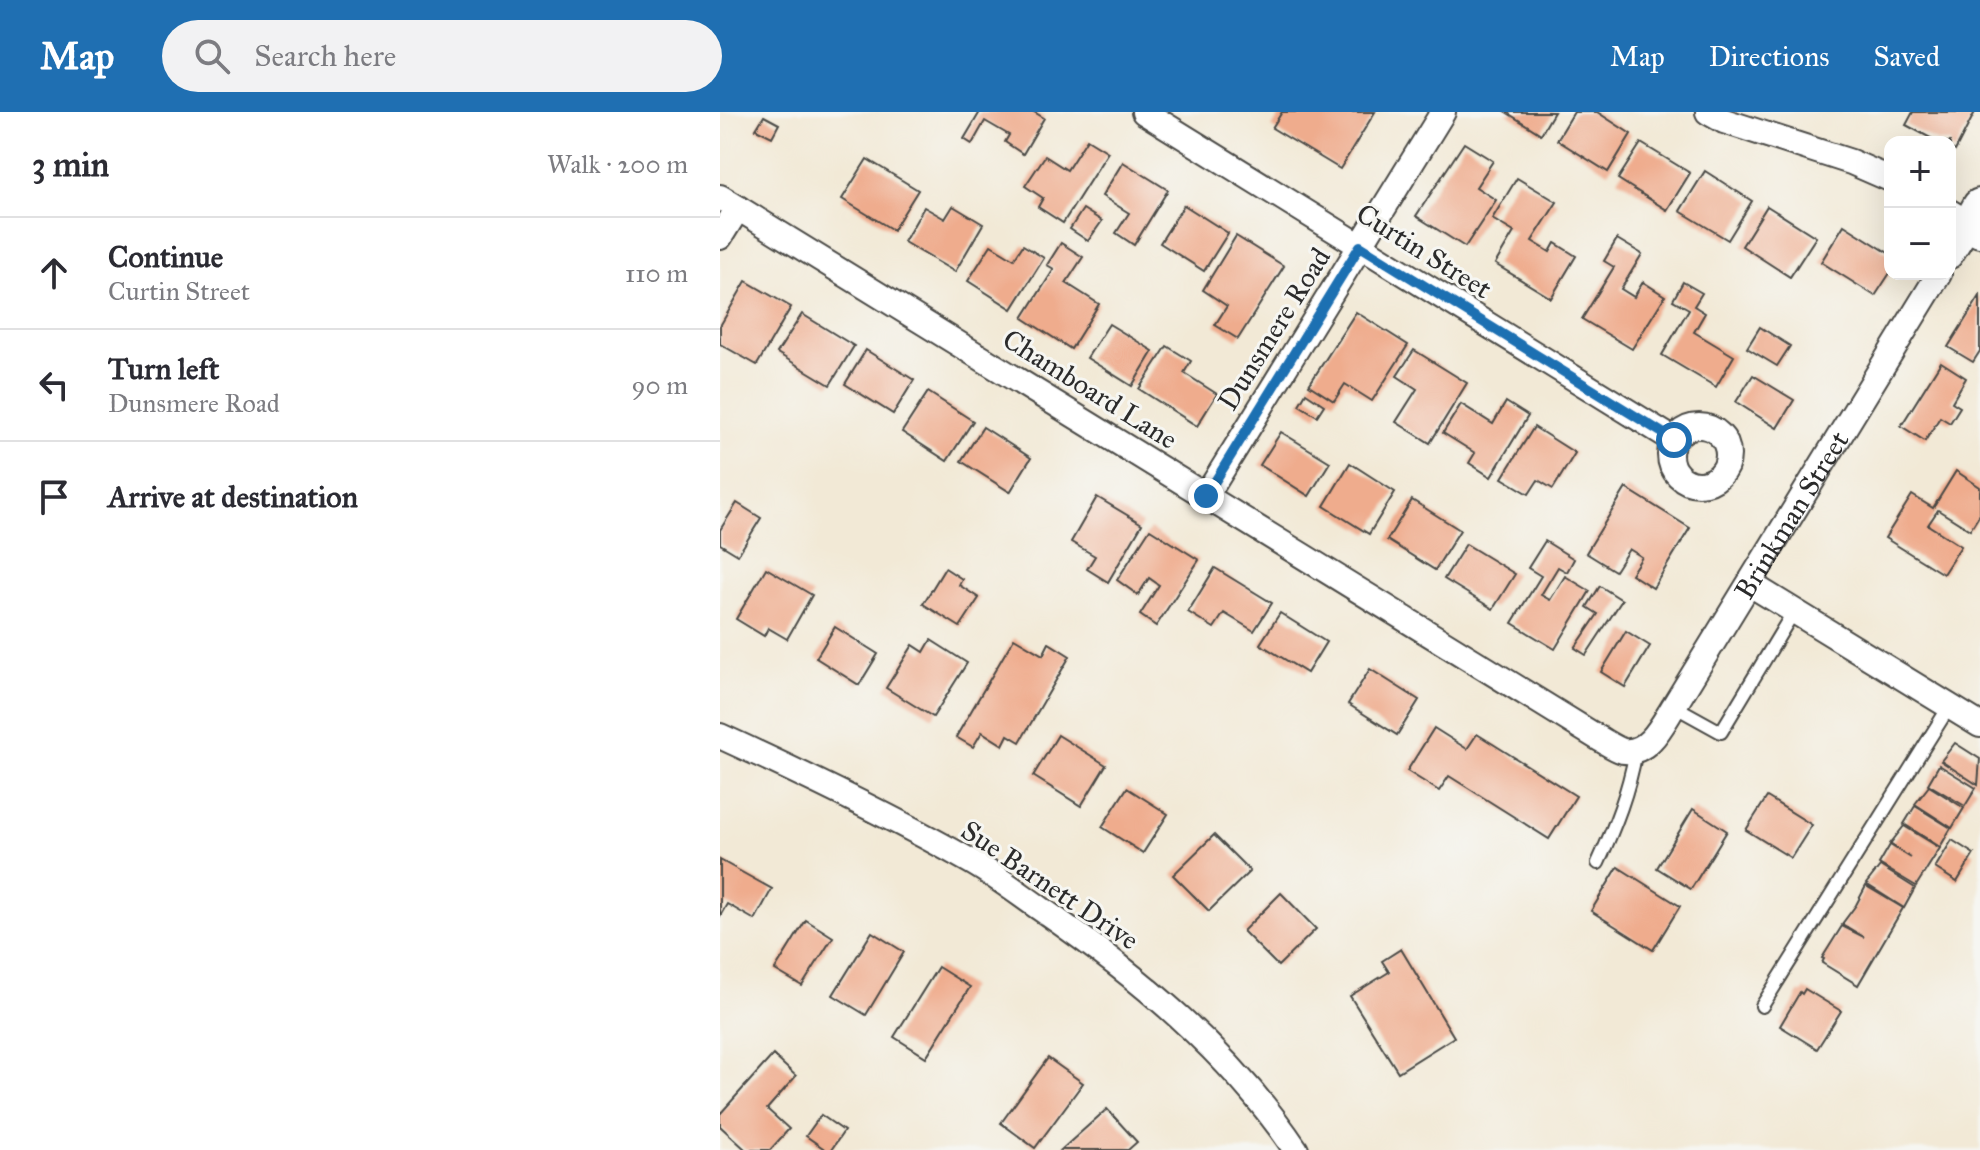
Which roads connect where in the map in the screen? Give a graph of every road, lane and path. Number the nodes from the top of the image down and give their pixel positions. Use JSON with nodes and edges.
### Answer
{"nodes":[{"id":1,"x":1144,"y":112,"type":"edge"},
{"id":2,"x":1443,"y":112,"type":"edge"},
{"id":3,"x":1708,"y":112,"type":"edge"},
{"id":4,"x":1884,"y":176,"type":"edge"},
{"id":5,"x":729,"y":203,"type":"edge"},
{"id":6,"x":1970,"y":218,"type":"edge"},
{"id":7,"x":720,"y":237,"type":"edge"},
{"id":8,"x":1956,"y":245,"type":"edge"},
{"id":9,"x":1360,"y":246,"type":"junction"},
{"id":10,"x":1935,"y":280,"type":"edge"},
{"id":11,"x":1674,"y":440,"type":"dead end"},
{"id":12,"x":1206,"y":496,"type":"junction"},
{"id":13,"x":1750,"y":584,"type":"junction"},
{"id":14,"x":1794,"y":611,"type":"junction"},
{"id":15,"x":1674,"y":706,"type":"junction"},
{"id":16,"x":1949,"y":707,"type":"junction"},
{"id":17,"x":1980,"y":725,"type":"edge"},
{"id":18,"x":720,"y":736,"type":"edge"},
{"id":19,"x":1636,"y":750,"type":"junction"},
{"id":20,"x":1598,"y":863,"type":"dead end"},
{"id":21,"x":1762,"y":1006,"type":"dead end"},
{"id":22,"x":1296,"y":1150,"type":"edge"}],
"edges":[{"from":1,"to":9,"type":"street","name":"Curtin Street"},
{"from":2,"to":9,"type":"street","name":"Dunsmere Road"},
{"from":3,"to":4,"type":"street"},
{"from":5,"to":7,"type":"street"},
{"from":5,"to":12,"type":"street","name":"Chamboard Lane"},
{"from":6,"to":8,"type":"street"},
{"from":9,"to":11,"type":"street","name":"Curtin Street"},
{"from":9,"to":12,"type":"street","name":"Dunsmere Road"},
{"from":10,"to":13,"type":"street","name":"Brinkman Street"},
{"from":12,"to":19,"type":"street","name":"Chamboard Lane"},
{"from":13,"to":14,"type":"street"},
{"from":13,"to":15,"type":"street","name":"Brinkman Street"},
{"from":14,"to":15,"type":"lane"},
{"from":14,"to":16,"type":"street"},
{"from":15,"to":19,"type":"street","name":"Brinkman Street"},
{"from":16,"to":17,"type":"street"},
{"from":16,"to":21,"type":"lane"},
{"from":18,"to":22,"type":"street","name":"Sue Barnett Drive"},
{"from":19,"to":20,"type":"lane"}]}
